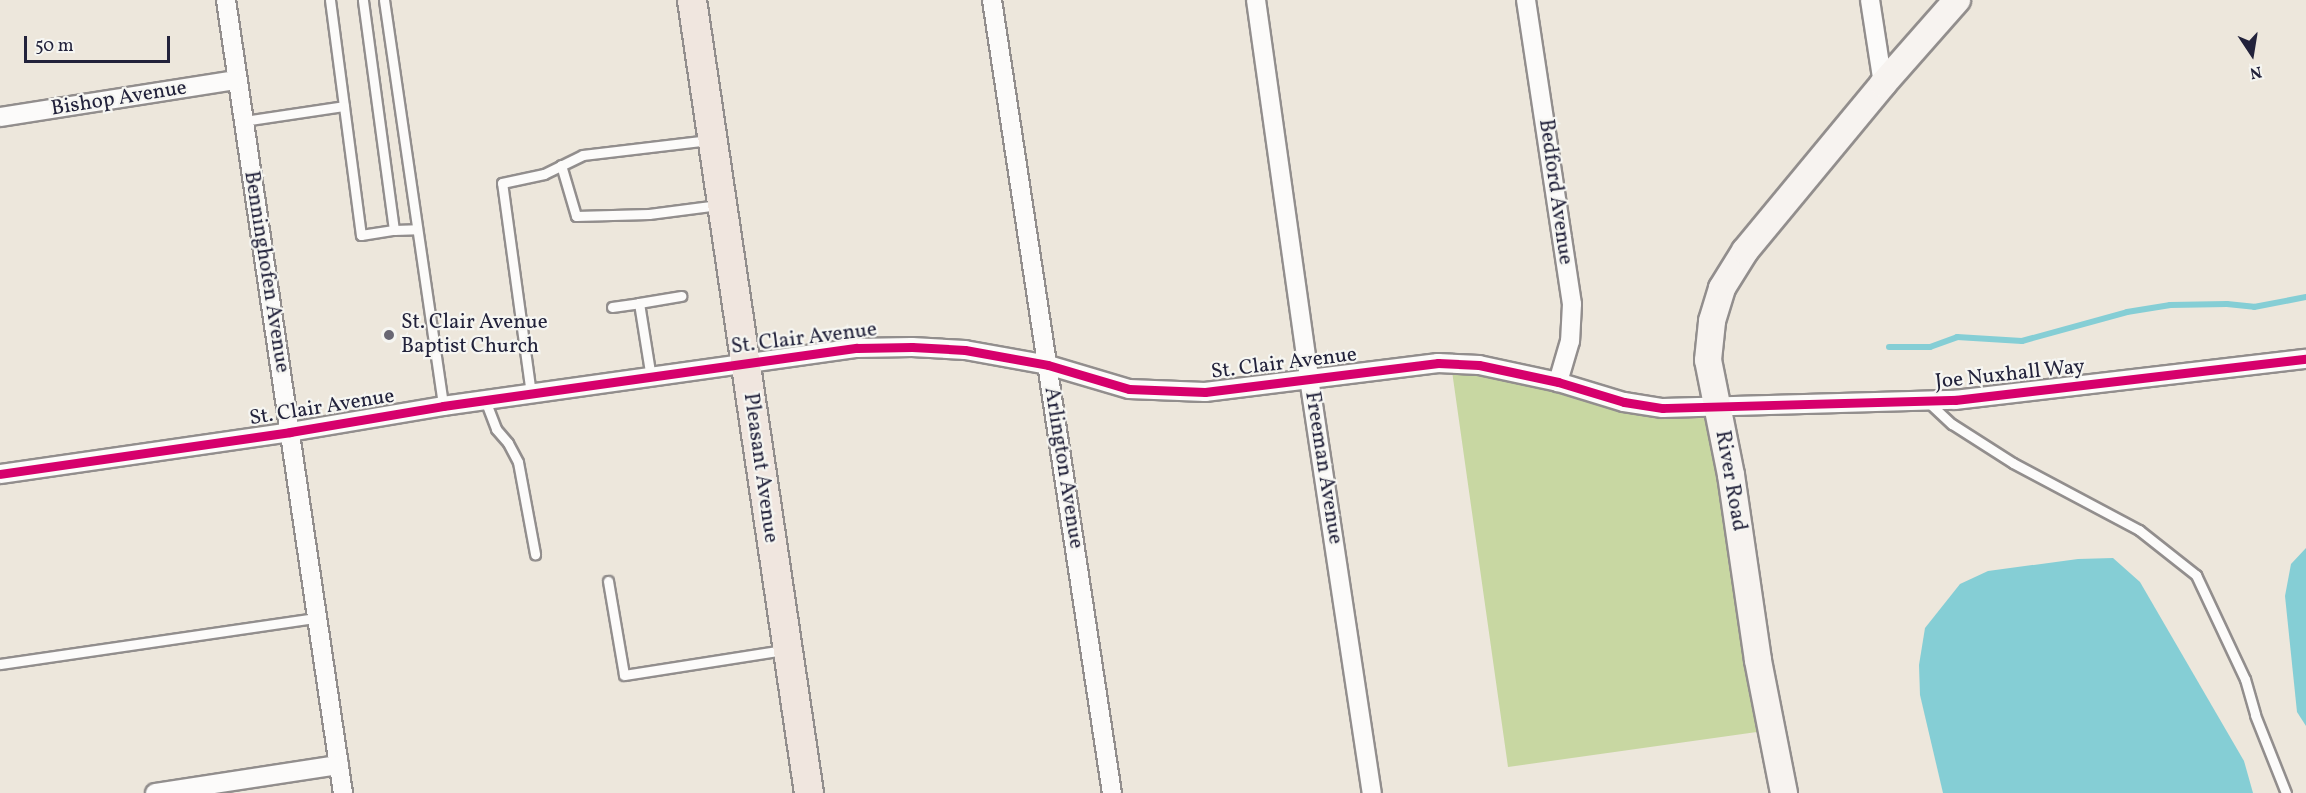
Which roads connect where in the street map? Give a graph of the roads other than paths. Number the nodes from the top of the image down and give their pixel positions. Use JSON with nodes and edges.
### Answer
{"nodes":[{"id":1,"x":226,"y":0,"type":"edge"},
{"id":2,"x":330,"y":0,"type":"edge"},
{"id":3,"x":363,"y":0,"type":"edge"},
{"id":4,"x":384,"y":0,"type":"edge"},
{"id":5,"x":692,"y":0,"type":"edge"},
{"id":6,"x":992,"y":0,"type":"edge"},
{"id":7,"x":1256,"y":0,"type":"edge"},
{"id":8,"x":1526,"y":0,"type":"edge"},
{"id":9,"x":1870,"y":0,"type":"edge"},
{"id":10,"x":1957,"y":0,"type":"edge"},
{"id":11,"x":237,"y":80,"type":"junction"},
{"id":12,"x":1883,"y":84,"type":"junction"},
{"id":13,"x":344,"y":106,"type":"junction"},
{"id":14,"x":0,"y":117,"type":"edge"},
{"id":15,"x":243,"y":121,"type":"junction"},
{"id":16,"x":712,"y":139,"type":"junction"},
{"id":17,"x":561,"y":165,"type":"junction"},
{"id":18,"x":722,"y":205,"type":"junction"},
{"id":19,"x":417,"y":229,"type":"junction"},
{"id":20,"x":394,"y":230,"type":"junction"},
{"id":21,"x":681,"y":296,"type":"dead end"},
{"id":22,"x":639,"y":303,"type":"junction"},
{"id":23,"x":612,"y":307,"type":"dead end"},
{"id":24,"x":2306,"y":359,"type":"edge"},
{"id":25,"x":745,"y":364,"type":"junction"},
{"id":26,"x":1048,"y":365,"type":"junction"},
{"id":27,"x":651,"y":378,"type":"junction"},
{"id":28,"x":1309,"y":378,"type":"junction"},
{"id":29,"x":1558,"y":382,"type":"junction"},
{"id":30,"x":531,"y":394,"type":"junction"},
{"id":31,"x":485,"y":400,"type":"junction"},
{"id":32,"x":1927,"y":401,"type":"junction"},
{"id":33,"x":443,"y":406,"type":"junction"},
{"id":34,"x":1716,"y":408,"type":"junction"},
{"id":35,"x":290,"y":432,"type":"junction"},
{"id":36,"x":0,"y":474,"type":"edge"},
{"id":37,"x":535,"y":554,"type":"dead end"},
{"id":38,"x":608,"y":581,"type":"dead end"},
{"id":39,"x":317,"y":618,"type":"junction"},
{"id":40,"x":787,"y":649,"type":"junction"},
{"id":41,"x":0,"y":664,"type":"edge"},
{"id":42,"x":339,"y":765,"type":"junction"},
{"id":43,"x":188,"y":791,"type":"edge"},
{"id":44,"x":155,"y":793,"type":"edge"},
{"id":45,"x":343,"y":793,"type":"edge"},
{"id":46,"x":809,"y":793,"type":"edge"},
{"id":47,"x":1112,"y":793,"type":"edge"},
{"id":48,"x":1372,"y":793,"type":"edge"},
{"id":49,"x":1784,"y":793,"type":"edge"},
{"id":50,"x":2286,"y":793,"type":"edge"}],
"edges":[{"from":1,"to":11,"type":"street","name":"Benninghofen Avenue"},
{"from":2,"to":13,"type":"lane"},
{"from":3,"to":20,"type":"lane"},
{"from":4,"to":19,"type":"lane"},
{"from":5,"to":16,"type":"main road","name":"Pleasant Avenue"},
{"from":6,"to":26,"type":"street","name":"Arlington Avenue"},
{"from":7,"to":28,"type":"street","name":"Freeman Avenue"},
{"from":8,"to":29,"type":"street","name":"Bedford Avenue"},
{"from":9,"to":12,"type":"street"},
{"from":10,"to":12,"type":"street","name":"River Road"},
{"from":11,"to":14,"type":"street","name":"Bishop Avenue"},
{"from":11,"to":15,"type":"street","name":"Benninghofen Avenue"},
{"from":12,"to":34,"type":"street","name":"River Road"},
{"from":13,"to":15,"type":"lane"},
{"from":13,"to":20,"type":"lane"},
{"from":15,"to":35,"type":"street","name":"Benninghofen Avenue"},
{"from":16,"to":17,"type":"lane"},
{"from":16,"to":18,"type":"main road","name":"Pleasant Avenue"},
{"from":17,"to":18,"type":"lane"},
{"from":17,"to":30,"type":"lane"},
{"from":18,"to":25,"type":"main road","name":"Pleasant Avenue"},
{"from":19,"to":20,"type":"lane"},
{"from":19,"to":33,"type":"lane"},
{"from":21,"to":22,"type":"lane"},
{"from":22,"to":23,"type":"lane"},
{"from":22,"to":27,"type":"lane"},
{"from":24,"to":32,"type":"street","name":"Joe Nuxhall Way"},
{"from":25,"to":26,"type":"street","name":"St. Clair Avenue"},
{"from":25,"to":27,"type":"street","name":"St. Clair Avenue"},
{"from":25,"to":40,"type":"main road","name":"Pleasant Avenue"},
{"from":26,"to":28,"type":"street","name":"St. Clair Avenue"},
{"from":26,"to":47,"type":"street","name":"Arlington Avenue"},
{"from":27,"to":30,"type":"street","name":"St. Clair Avenue"},
{"from":28,"to":29,"type":"street","name":"St. Clair Avenue"},
{"from":28,"to":48,"type":"street","name":"Freeman Avenue"},
{"from":29,"to":34,"type":"street","name":"St. Clair Avenue"},
{"from":30,"to":31,"type":"street","name":"St. Clair Avenue"},
{"from":31,"to":33,"type":"street","name":"St. Clair Avenue"},
{"from":31,"to":37,"type":"lane"},
{"from":32,"to":34,"type":"street","name":"Joe Nuxhall Way"},
{"from":32,"to":50,"type":"lane"},
{"from":33,"to":35,"type":"street","name":"St. Clair Avenue"},
{"from":34,"to":49,"type":"street","name":"River Road"},
{"from":35,"to":36,"type":"street","name":"St. Clair Avenue"},
{"from":35,"to":39,"type":"street","name":"Benninghofen Avenue"},
{"from":38,"to":40,"type":"lane"},
{"from":39,"to":41,"type":"lane"},
{"from":39,"to":42,"type":"street","name":"Benninghofen Avenue"},
{"from":40,"to":46,"type":"main road","name":"Pleasant Avenue"},
{"from":42,"to":43,"type":"street"},
{"from":42,"to":45,"type":"street","name":"Benninghofen Avenue"},
{"from":43,"to":44,"type":"street"}]}
